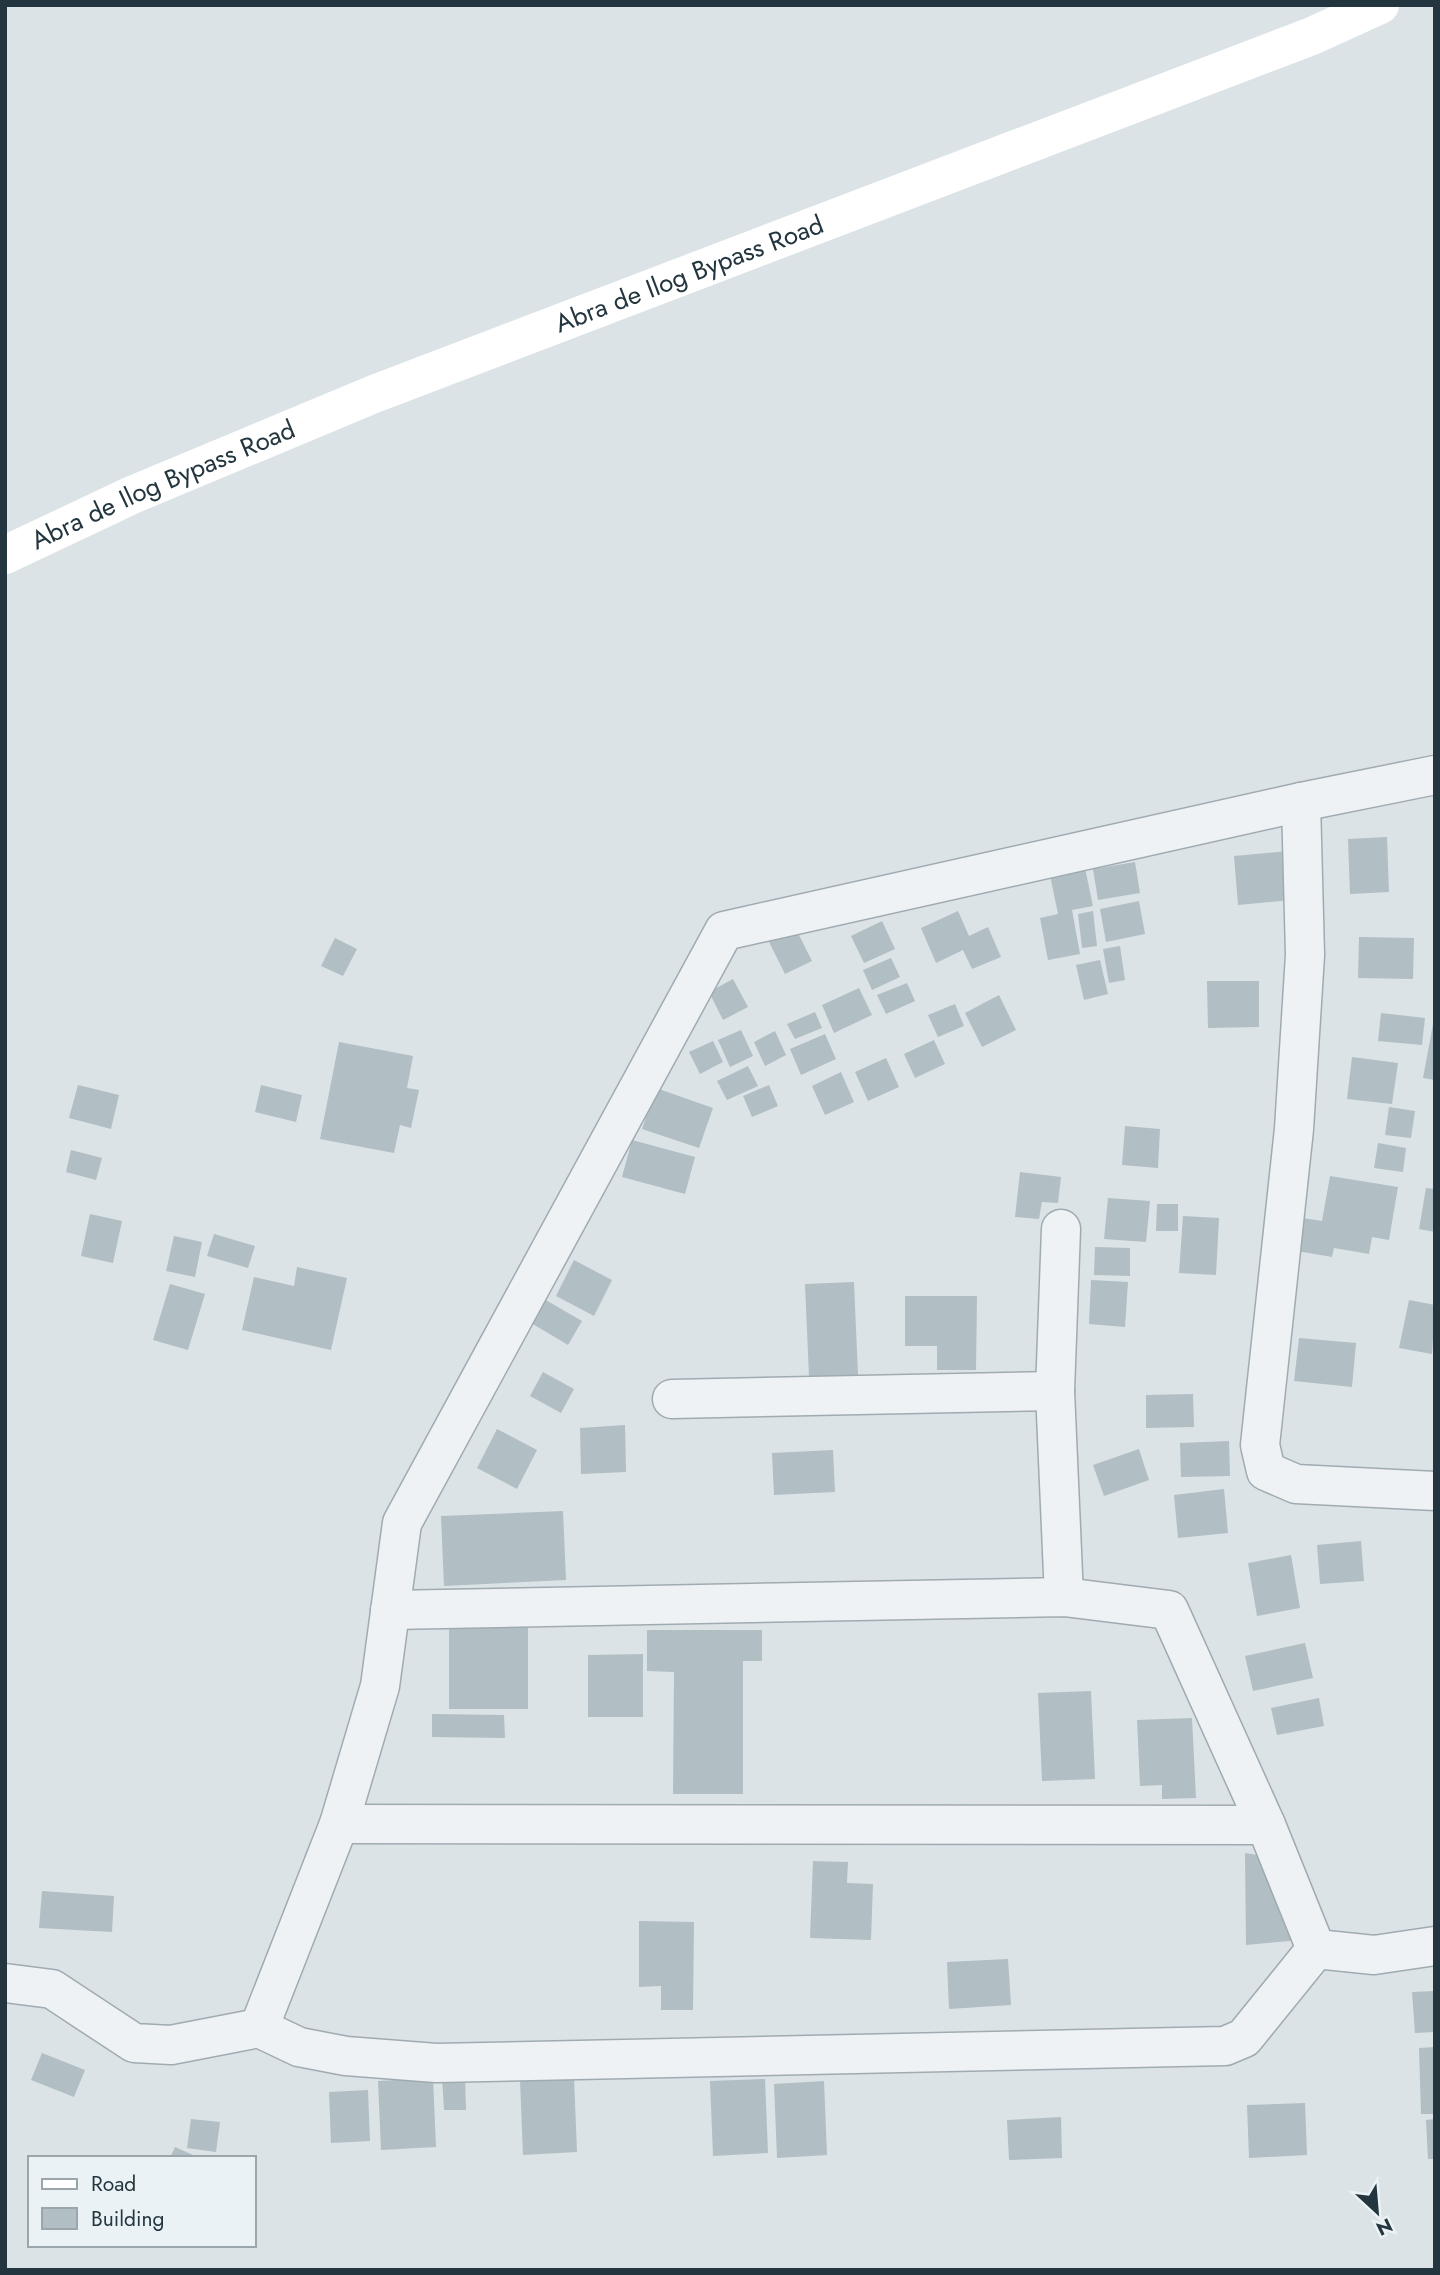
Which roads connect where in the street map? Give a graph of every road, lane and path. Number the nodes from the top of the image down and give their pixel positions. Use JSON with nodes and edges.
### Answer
{"nodes":[{"id":1,"x":1380,"y":5,"type":"edge"},
{"id":2,"x":5,"y":555,"type":"edge"},
{"id":3,"x":1435,"y":775,"type":"edge"},
{"id":4,"x":1301,"y":802,"type":"junction"},
{"id":5,"x":1061,"y":1229,"type":"dead end"},
{"id":6,"x":1055,"y":1391,"type":"junction"},
{"id":7,"x":672,"y":1399,"type":"dead end"},
{"id":8,"x":1435,"y":1491,"type":"edge"},
{"id":9,"x":1064,"y":1597,"type":"junction"},
{"id":10,"x":390,"y":1610,"type":"junction"},
{"id":11,"x":339,"y":1824,"type":"junction"},
{"id":12,"x":1266,"y":1825,"type":"junction"},
{"id":13,"x":1435,"y":1946,"type":"edge"},
{"id":14,"x":1316,"y":1950,"type":"junction"},
{"id":15,"x":5,"y":1983,"type":"edge"},
{"id":16,"x":259,"y":2028,"type":"junction"}],
"edges":[{"from":1,"to":2,"type":"main road","name":"Abra de Ilog Bypass Road"},
{"from":3,"to":4,"type":"street"},
{"from":4,"to":8,"type":"street"},
{"from":4,"to":10,"type":"street"},
{"from":5,"to":6,"type":"street"},
{"from":6,"to":7,"type":"street"},
{"from":6,"to":9,"type":"street"},
{"from":9,"to":10,"type":"street"},
{"from":9,"to":12,"type":"street"},
{"from":10,"to":11,"type":"street"},
{"from":11,"to":12,"type":"street"},
{"from":11,"to":16,"type":"street"},
{"from":12,"to":14,"type":"street"},
{"from":13,"to":14,"type":"street"},
{"from":14,"to":16,"type":"street"},
{"from":15,"to":16,"type":"street"}]}
